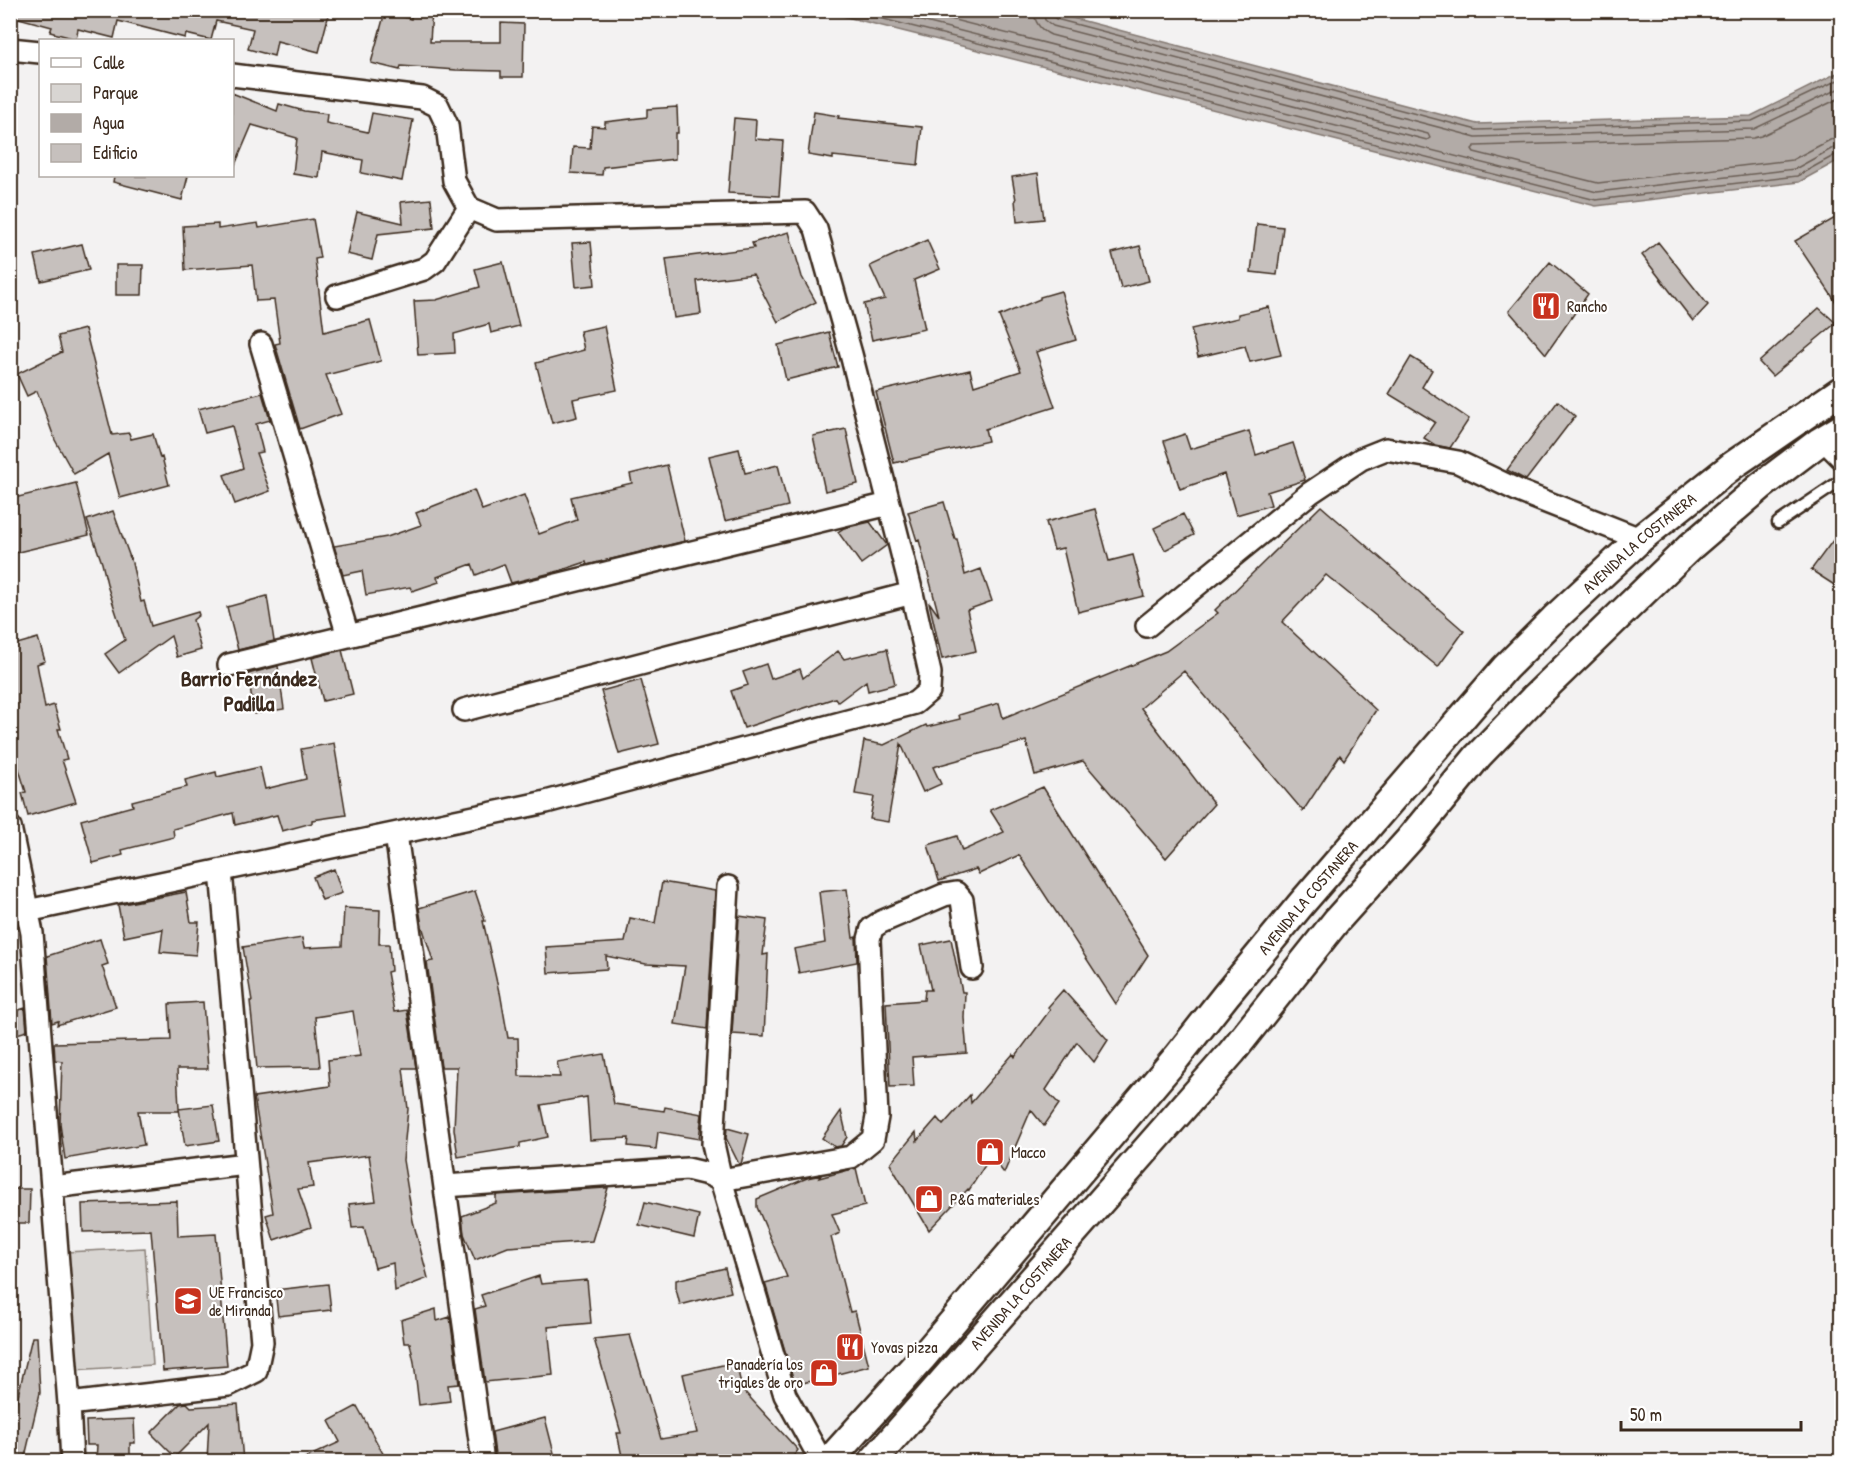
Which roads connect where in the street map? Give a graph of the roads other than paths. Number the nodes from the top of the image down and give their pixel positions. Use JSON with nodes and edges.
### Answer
{"nodes":[{"id":1,"x":10,"y":49,"type":"edge"},
{"id":2,"x":39,"y":52,"type":"edge"},
{"id":3,"x":234,"y":75,"type":"edge"},
{"id":4,"x":470,"y":208,"type":"junction"},
{"id":5,"x":337,"y":296,"type":"dead end"},
{"id":6,"x":261,"y":344,"type":"dead end"},
{"id":7,"x":1842,"y":390,"type":"edge"},
{"id":8,"x":1842,"y":428,"type":"edge"},
{"id":9,"x":1819,"y":442,"type":"junction"},
{"id":10,"x":1842,"y":466,"type":"edge"},
{"id":11,"x":1842,"y":480,"type":"edge"},
{"id":12,"x":889,"y":504,"type":"junction"},
{"id":13,"x":1778,"y":523,"type":"dead end"},
{"id":14,"x":1640,"y":538,"type":"junction"},
{"id":15,"x":912,"y":593,"type":"junction"},
{"id":16,"x":1147,"y":626,"type":"dead end"},
{"id":17,"x":348,"y":636,"type":"junction"},
{"id":18,"x":230,"y":665,"type":"dead end"},
{"id":19,"x":464,"y":710,"type":"dead end"},
{"id":20,"x":10,"y":827,"type":"edge"},
{"id":21,"x":396,"y":834,"type":"junction"},
{"id":22,"x":221,"y":871,"type":"junction"},
{"id":23,"x":728,"y":887,"type":"dead end"},
{"id":24,"x":27,"y":911,"type":"junction"},
{"id":25,"x":972,"y":968,"type":"dead end"},
{"id":26,"x":246,"y":1164,"type":"junction"},
{"id":27,"x":721,"y":1180,"type":"junction"},
{"id":28,"x":445,"y":1186,"type":"junction"},
{"id":29,"x":52,"y":1187,"type":"junction"},
{"id":30,"x":69,"y":1404,"type":"junction"},
{"id":31,"x":72,"y":1461,"type":"edge"},
{"id":32,"x":483,"y":1461,"type":"edge"},
{"id":33,"x":822,"y":1461,"type":"edge"},
{"id":34,"x":828,"y":1461,"type":"edge"},
{"id":35,"x":872,"y":1461,"type":"edge"}],
"edges":[{"from":1,"to":2,"type":"street"},
{"from":3,"to":4,"type":"street"},
{"from":4,"to":5,"type":"street"},
{"from":4,"to":12,"type":"street"},
{"from":6,"to":17,"type":"street"},
{"from":7,"to":14,"type":"street","name":"AVENIDA LA COSTANERA"},
{"from":8,"to":9,"type":"street","name":"AVENIDA LA COSTANERA"},
{"from":9,"to":10,"type":"lane"},
{"from":9,"to":35,"type":"street","name":"AVENIDA LA COSTANERA"},
{"from":11,"to":13,"type":"lane"},
{"from":12,"to":15,"type":"street"},
{"from":12,"to":17,"type":"street"},
{"from":14,"to":16,"type":"street"},
{"from":14,"to":34,"type":"street","name":"AVENIDA LA COSTANERA"},
{"from":15,"to":19,"type":"street"},
{"from":15,"to":21,"type":"street"},
{"from":17,"to":18,"type":"street"},
{"from":20,"to":24,"type":"street"},
{"from":21,"to":22,"type":"street"},
{"from":21,"to":28,"type":"street"},
{"from":22,"to":24,"type":"street"},
{"from":22,"to":26,"type":"street"},
{"from":23,"to":27,"type":"street"},
{"from":24,"to":29,"type":"street"},
{"from":25,"to":27,"type":"street"},
{"from":26,"to":29,"type":"street"},
{"from":26,"to":30,"type":"street"},
{"from":27,"to":28,"type":"street"},
{"from":27,"to":33,"type":"street"},
{"from":28,"to":32,"type":"street"},
{"from":29,"to":30,"type":"street"},
{"from":30,"to":31,"type":"street"}]}
